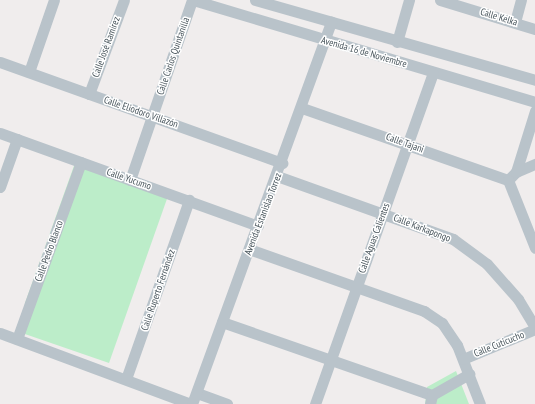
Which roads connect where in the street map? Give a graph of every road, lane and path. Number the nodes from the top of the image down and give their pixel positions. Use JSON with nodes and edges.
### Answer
{"nodes":[{"id":1,"x":54,"y":0,"type":"edge"},
{"id":2,"x":124,"y":0,"type":"edge"},
{"id":3,"x":193,"y":0,"type":"edge"},
{"id":4,"x":255,"y":0,"type":"edge"},
{"id":5,"x":408,"y":0,"type":"edge"},
{"id":6,"x":440,"y":0,"type":"edge"},
{"id":7,"x":521,"y":0,"type":"edge"},
{"id":8,"x":230,"y":5,"type":"edge"},
{"id":9,"x":331,"y":22,"type":"junction"},
{"id":10,"x":515,"y":22,"type":"junction"},
{"id":11,"x":535,"y":29,"type":"edge"},
{"id":12,"x":325,"y":41,"type":"junction"},
{"id":13,"x":397,"y":42,"type":"junction"},
{"id":14,"x":0,"y":62,"type":"edge"},
{"id":15,"x":29,"y":72,"type":"junction"},
{"id":16,"x":433,"y":73,"type":"junction"},
{"id":17,"x":535,"y":80,"type":"edge"},
{"id":18,"x":89,"y":94,"type":"junction"},
{"id":19,"x":535,"y":102,"type":"edge"},
{"id":20,"x":302,"y":108,"type":"junction"},
{"id":21,"x":535,"y":111,"type":"edge"},
{"id":22,"x":153,"y":114,"type":"junction"},
{"id":23,"x":0,"y":133,"type":"edge"},
{"id":24,"x":17,"y":139,"type":"junction"},
{"id":25,"x":408,"y":144,"type":"junction"},
{"id":26,"x":81,"y":162,"type":"junction"},
{"id":27,"x":282,"y":162,"type":"junction"},
{"id":28,"x":535,"y":164,"type":"edge"},
{"id":29,"x":277,"y":176,"type":"junction"},
{"id":30,"x":512,"y":176,"type":"junction"},
{"id":31,"x":130,"y":180,"type":"junction"},
{"id":32,"x":0,"y":186,"type":"edge"},
{"id":33,"x":189,"y":200,"type":"junction"},
{"id":34,"x":383,"y":213,"type":"junction"},
{"id":35,"x":258,"y":226,"type":"junction"},
{"id":36,"x":535,"y":248,"type":"edge"},
{"id":37,"x":249,"y":249,"type":"junction"},
{"id":38,"x":357,"y":285,"type":"junction"},
{"id":39,"x":222,"y":322,"type":"junction"},
{"id":40,"x":535,"y":328,"type":"edge"},
{"id":41,"x":0,"y":333,"type":"edge"},
{"id":42,"x":17,"y":338,"type":"junction"},
{"id":43,"x":331,"y":358,"type":"junction"},
{"id":44,"x":463,"y":359,"type":"junction"},
{"id":45,"x":470,"y":374,"type":"junction"},
{"id":46,"x":126,"y":380,"type":"junction"},
{"id":47,"x":196,"y":393,"type":"junction"},
{"id":48,"x":431,"y":399,"type":"edge"},
{"id":49,"x":191,"y":404,"type":"edge"},
{"id":50,"x":227,"y":404,"type":"edge"},
{"id":51,"x":315,"y":404,"type":"edge"},
{"id":52,"x":480,"y":404,"type":"edge"}],
"edges":[{"from":1,"to":15,"type":"street"},
{"from":2,"to":18,"type":"street","name":"Calle José Ramírez"},
{"from":3,"to":8,"type":"street","name":"Avenida 16 de Noviembre"},
{"from":3,"to":22,"type":"street","name":"Calle Carlos Quintanilla"},
{"from":4,"to":9,"type":"street","name":"Avenida 16 de Noviembre"},
{"from":5,"to":13,"type":"street"},
{"from":6,"to":10,"type":"street","name":"Calle Kelka"},
{"from":7,"to":10,"type":"street"},
{"from":8,"to":12,"type":"street","name":"Avenida 16 de Noviembre"},
{"from":9,"to":12,"type":"street","name":"Avenida Estanislao Torrez"},
{"from":9,"to":13,"type":"street","name":"Avenida 16 de Noviembre"},
{"from":10,"to":11,"type":"street","name":"Calle Kelka"},
{"from":12,"to":16,"type":"street","name":"Avenida 16 de Noviembre"},
{"from":12,"to":20,"type":"street","name":"Avenida Estanislao Torrez"},
{"from":13,"to":17,"type":"street","name":"Avenida 16 de Noviembre"},
{"from":14,"to":15,"type":"street","name":"Calle Eliodoro Villazón"},
{"from":15,"to":18,"type":"street","name":"Calle Eliodoro Villazón"},
{"from":16,"to":19,"type":"street","name":"Avenida 16 de Noviembre"},
{"from":16,"to":25,"type":"street","name":"Calle Aguas Calientes"},
{"from":18,"to":22,"type":"street","name":"Calle Eliodoro Villazón"},
{"from":20,"to":25,"type":"street","name":"Calle Tajani"},
{"from":20,"to":27,"type":"street","name":"Avenida Estanislao Torrez"},
{"from":21,"to":30,"type":"street"},
{"from":22,"to":27,"type":"street","name":"Calle Eliodoro Villazón"},
{"from":22,"to":31,"type":"street","name":"Calle Carlos Quintanilla"},
{"from":23,"to":24,"type":"street","name":"Calle Yucumo"},
{"from":24,"to":26,"type":"street","name":"Calle Yucumo"},
{"from":24,"to":32,"type":"street"},
{"from":25,"to":30,"type":"street","name":"Calle Tajani"},
{"from":25,"to":34,"type":"street","name":"Calle Aguas Calientes"},
{"from":26,"to":31,"type":"street","name":"Calle Yucumo"},
{"from":26,"to":42,"type":"street","name":"Calle Pedro Blanco"},
{"from":27,"to":29,"type":"street","name":"Avenida Estanislao Torrez"},
{"from":28,"to":30,"type":"street"},
{"from":29,"to":34,"type":"street","name":"Calle Karkapongo"},
{"from":29,"to":35,"type":"street","name":"Avenida Estanislao Torrez"},
{"from":30,"to":36,"type":"street"},
{"from":31,"to":33,"type":"street","name":"Calle Yucumo"},
{"from":33,"to":35,"type":"street","name":"Calle Yucumo"},
{"from":33,"to":46,"type":"street","name":"Calle Ruperto Fernández"},
{"from":34,"to":38,"type":"street","name":"Calle Aguas Calientes"},
{"from":34,"to":40,"type":"street","name":"Calle Karkapongo"},
{"from":35,"to":37,"type":"street","name":"Avenida Estanislao Torrez"},
{"from":37,"to":38,"type":"street"},
{"from":37,"to":39,"type":"street","name":"Avenida Estanislao Torrez"},
{"from":38,"to":43,"type":"street","name":"Calle Aguas Calientes"},
{"from":38,"to":44,"type":"street"},
{"from":39,"to":43,"type":"street"},
{"from":39,"to":47,"type":"street","name":"Avenida Estanislao Torrez"},
{"from":40,"to":44,"type":"street","name":"Calle Cuticucho"},
{"from":41,"to":42,"type":"street"},
{"from":42,"to":46,"type":"street"},
{"from":43,"to":48,"type":"street"},
{"from":43,"to":51,"type":"street","name":"Calle Aguas Calientes"},
{"from":44,"to":45,"type":"street"},
{"from":45,"to":48,"type":"street"},
{"from":45,"to":52,"type":"street"},
{"from":46,"to":49,"type":"street"},
{"from":47,"to":49,"type":"street","name":"Avenida Estanislao Torrez"},
{"from":47,"to":50,"type":"street"}]}
